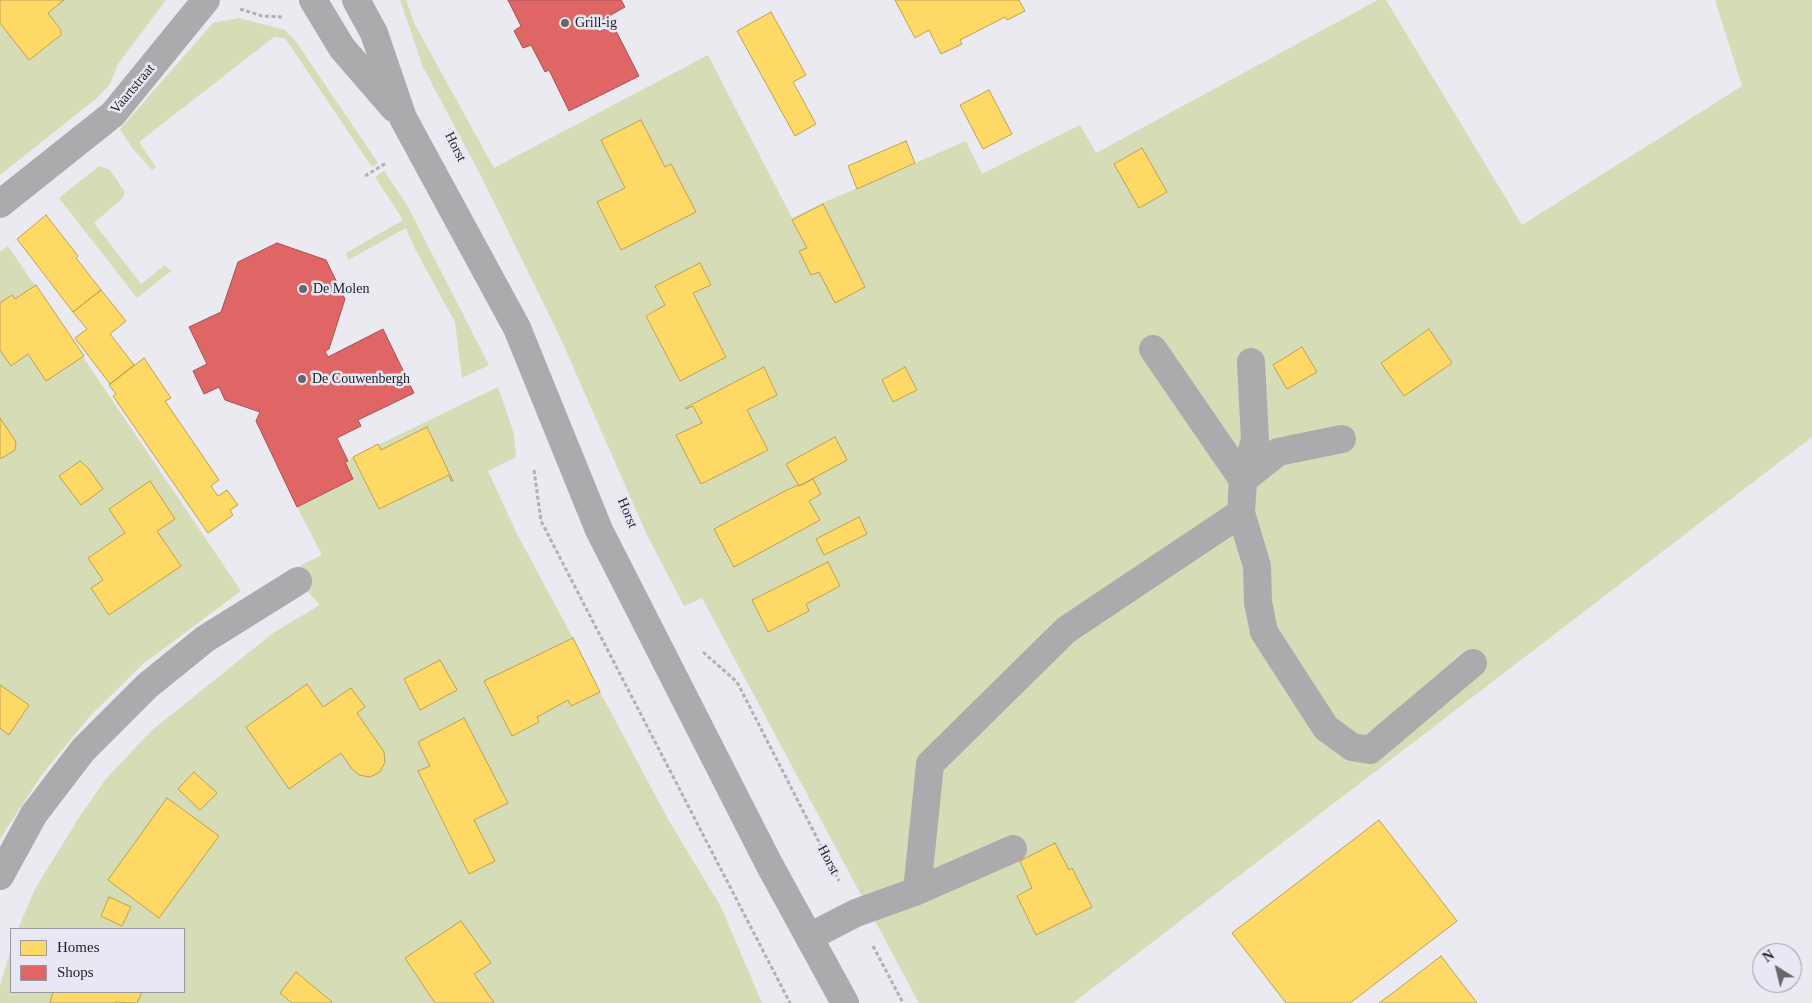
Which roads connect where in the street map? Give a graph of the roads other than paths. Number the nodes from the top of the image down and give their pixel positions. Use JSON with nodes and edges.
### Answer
{"nodes":[{"id":1,"x":206,"y":0,"type":"edge"},
{"id":2,"x":314,"y":0,"type":"edge"},
{"id":3,"x":356,"y":0,"type":"edge"},
{"id":4,"x":403,"y":118,"type":"junction"},
{"id":5,"x":0,"y":204,"type":"edge"},
{"id":6,"x":1153,"y":349,"type":"dead end"},
{"id":7,"x":1251,"y":362,"type":"dead end"},
{"id":8,"x":1342,"y":438,"type":"dead end"},
{"id":9,"x":1243,"y":480,"type":"junction"},
{"id":10,"x":1241,"y":513,"type":"junction"},
{"id":11,"x":298,"y":581,"type":"dead end"},
{"id":12,"x":1473,"y":663,"type":"dead end"},
{"id":13,"x":1013,"y":850,"type":"dead end"},
{"id":14,"x":0,"y":876,"type":"edge"},
{"id":15,"x":917,"y":892,"type":"junction"},
{"id":16,"x":809,"y":937,"type":"junction"},
{"id":17,"x":844,"y":1003,"type":"edge"}],
"edges":[{"from":1,"to":5,"type":"street","name":"Vaartstraat"},
{"from":2,"to":4,"type":"street"},
{"from":3,"to":4,"type":"street"},
{"from":4,"to":16,"type":"street"},
{"from":6,"to":9,"type":"street"},
{"from":7,"to":9,"type":"street"},
{"from":8,"to":9,"type":"street"},
{"from":9,"to":10,"type":"street"},
{"from":10,"to":12,"type":"street"},
{"from":10,"to":15,"type":"street"},
{"from":11,"to":14,"type":"street"},
{"from":13,"to":15,"type":"street"},
{"from":15,"to":16,"type":"street"},
{"from":16,"to":17,"type":"street"}]}
